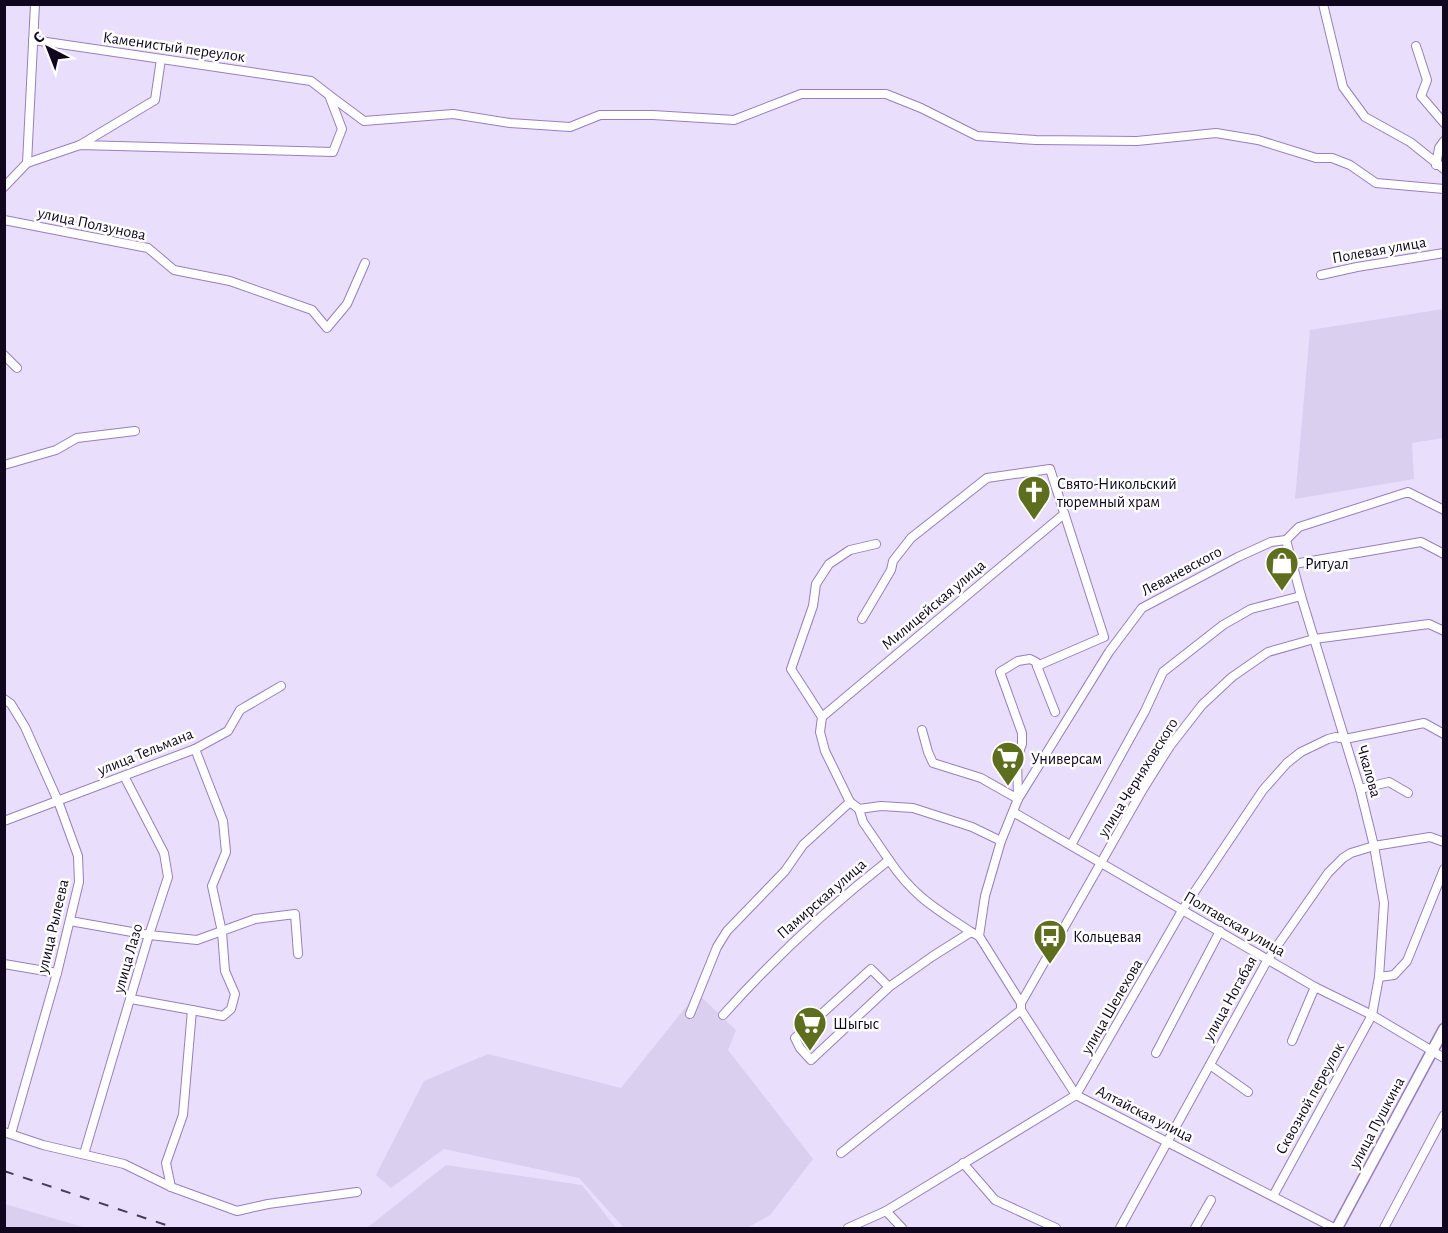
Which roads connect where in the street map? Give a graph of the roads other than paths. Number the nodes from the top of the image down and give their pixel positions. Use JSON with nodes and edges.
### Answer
{"nodes":[{"id":1,"x":35,"y":4,"type":"edge"},
{"id":2,"x":1323,"y":4,"type":"edge"},
{"id":3,"x":33,"y":40,"type":"junction"},
{"id":4,"x":1416,"y":46,"type":"dead end"},
{"id":5,"x":161,"y":59,"type":"junction"},
{"id":6,"x":329,"y":95,"type":"junction"},
{"id":7,"x":1443,"y":123,"type":"edge"},
{"id":8,"x":1443,"y":141,"type":"edge"},
{"id":9,"x":80,"y":146,"type":"junction"},
{"id":10,"x":27,"y":163,"type":"junction"},
{"id":11,"x":1440,"y":167,"type":"edge"},
{"id":12,"x":4,"y":187,"type":"edge"},
{"id":13,"x":1443,"y":189,"type":"edge"},
{"id":14,"x":4,"y":220,"type":"edge"},
{"id":15,"x":1443,"y":253,"type":"edge"},
{"id":16,"x":365,"y":263,"type":"dead end"},
{"id":17,"x":1321,"y":275,"type":"dead end"},
{"id":18,"x":4,"y":355,"type":"edge"},
{"id":19,"x":17,"y":368,"type":"dead end"},
{"id":20,"x":135,"y":431,"type":"dead end"},
{"id":21,"x":4,"y":465,"type":"edge"},
{"id":22,"x":1050,"y":469,"type":"joint"},
{"id":23,"x":1443,"y":510,"type":"edge"},
{"id":24,"x":1064,"y":514,"type":"junction"},
{"id":25,"x":1286,"y":540,"type":"junction"},
{"id":26,"x":876,"y":544,"type":"dead end"},
{"id":27,"x":1443,"y":554,"type":"edge"},
{"id":28,"x":1294,"y":564,"type":"junction"},
{"id":29,"x":1301,"y":596,"type":"junction"},
{"id":30,"x":862,"y":619,"type":"dead end"},
{"id":31,"x":1443,"y":632,"type":"edge"},
{"id":32,"x":1314,"y":639,"type":"junction"},
{"id":33,"x":1037,"y":666,"type":"junction"},
{"id":34,"x":281,"y":686,"type":"dead end"},
{"id":35,"x":4,"y":699,"type":"edge"},
{"id":36,"x":1055,"y":711,"type":"dead end"},
{"id":37,"x":822,"y":717,"type":"junction"},
{"id":38,"x":922,"y":730,"type":"dead end"},
{"id":39,"x":1443,"y":734,"type":"edge"},
{"id":40,"x":1345,"y":739,"type":"junction"},
{"id":41,"x":195,"y":749,"type":"junction"},
{"id":42,"x":124,"y":776,"type":"junction"},
{"id":43,"x":1360,"y":789,"type":"junction"},
{"id":44,"x":1408,"y":793,"type":"dead end"},
{"id":45,"x":1018,"y":799,"type":"junction"},
{"id":46,"x":58,"y":801,"type":"junction"},
{"id":47,"x":850,"y":802,"type":"junction"},
{"id":48,"x":859,"y":809,"type":"junction"},
{"id":49,"x":1013,"y":812,"type":"junction"},
{"id":50,"x":4,"y":821,"type":"edge"},
{"id":51,"x":1000,"y":841,"type":"junction"},
{"id":52,"x":1443,"y":842,"type":"edge"},
{"id":53,"x":1071,"y":845,"type":"junction"},
{"id":54,"x":1374,"y":846,"type":"junction"},
{"id":55,"x":889,"y":860,"type":"junction"},
{"id":56,"x":1102,"y":864,"type":"junction"},
{"id":57,"x":1443,"y":869,"type":"edge"},
{"id":58,"x":1183,"y":909,"type":"junction"},
{"id":59,"x":70,"y":921,"type":"junction"},
{"id":60,"x":1220,"y":931,"type":"junction"},
{"id":61,"x":222,"y":932,"type":"junction"},
{"id":62,"x":975,"y":934,"type":"junction"},
{"id":63,"x":149,"y":935,"type":"junction"},
{"id":64,"x":298,"y":954,"type":"dead end"},
{"id":65,"x":1268,"y":959,"type":"junction"},
{"id":66,"x":4,"y":964,"type":"edge"},
{"id":67,"x":57,"y":973,"type":"junction"},
{"id":68,"x":1379,"y":977,"type":"junction"},
{"id":69,"x":889,"y":987,"type":"junction"},
{"id":70,"x":1315,"y":987,"type":"junction"},
{"id":71,"x":131,"y":999,"type":"junction"},
{"id":72,"x":1021,"y":1006,"type":"junction"},
{"id":73,"x":192,"y":1010,"type":"junction"},
{"id":74,"x":690,"y":1014,"type":"dead end"},
{"id":75,"x":723,"y":1015,"type":"dead end"},
{"id":76,"x":1372,"y":1015,"type":"junction"},
{"id":77,"x":1443,"y":1029,"type":"edge"},
{"id":78,"x":1292,"y":1041,"type":"dead end"},
{"id":79,"x":1431,"y":1050,"type":"junction"},
{"id":80,"x":1156,"y":1053,"type":"dead end"},
{"id":81,"x":1443,"y":1058,"type":"edge"},
{"id":82,"x":1210,"y":1065,"type":"junction"},
{"id":83,"x":1248,"y":1092,"type":"dead end"},
{"id":84,"x":1076,"y":1095,"type":"junction"},
{"id":85,"x":1443,"y":1115,"type":"edge"},
{"id":86,"x":8,"y":1133,"type":"edge"},
{"id":87,"x":1168,"y":1143,"type":"junction"},
{"id":88,"x":841,"y":1153,"type":"dead end"},
{"id":89,"x":84,"y":1154,"type":"junction"},
{"id":90,"x":963,"y":1163,"type":"junction"},
{"id":91,"x":171,"y":1187,"type":"junction"},
{"id":92,"x":357,"y":1192,"type":"dead end"},
{"id":93,"x":1273,"y":1196,"type":"junction"},
{"id":94,"x":1211,"y":1200,"type":"dead end"},
{"id":95,"x":886,"y":1211,"type":"junction"},
{"id":96,"x":848,"y":1228,"type":"edge"},
{"id":97,"x":902,"y":1228,"type":"edge"},
{"id":98,"x":1056,"y":1228,"type":"edge"},
{"id":99,"x":1120,"y":1228,"type":"edge"},
{"id":100,"x":1195,"y":1228,"type":"edge"},
{"id":101,"x":1335,"y":1228,"type":"edge"},
{"id":102,"x":1384,"y":1228,"type":"edge"}],
"edges":[{"from":1,"to":3,"type":"street"},
{"from":2,"to":11,"type":"street"},
{"from":3,"to":5,"type":"street","name":"Каменистый переулок"},
{"from":3,"to":10,"type":"street"},
{"from":4,"to":7,"type":"street"},
{"from":5,"to":6,"type":"street","name":"Каменистый переулок"},
{"from":5,"to":9,"type":"street"},
{"from":6,"to":9,"type":"street"},
{"from":6,"to":13,"type":"street"},
{"from":8,"to":11,"type":"street"},
{"from":9,"to":10,"type":"street"},
{"from":10,"to":12,"type":"street"},
{"from":14,"to":16,"type":"street","name":"улица Ползунова"},
{"from":15,"to":17,"type":"street","name":"Полевая улица"},
{"from":18,"to":19,"type":"street"},
{"from":20,"to":21,"type":"street"},
{"from":22,"to":24,"type":"street","name":"Леваневского"},
{"from":22,"to":30,"type":"street","name":"Милицейская улица"},
{"from":23,"to":25,"type":"street","name":"Леваневского"},
{"from":24,"to":33,"type":"street","name":"Леваневского"},
{"from":24,"to":37,"type":"street","name":"Милицейская улица"},
{"from":25,"to":28,"type":"street","name":"Чкалова"},
{"from":25,"to":45,"type":"street","name":"Леваневского"},
{"from":26,"to":37,"type":"street"},
{"from":27,"to":28,"type":"street"},
{"from":28,"to":29,"type":"street","name":"Чкалова"},
{"from":29,"to":32,"type":"street","name":"Чкалова"},
{"from":29,"to":53,"type":"street"},
{"from":31,"to":32,"type":"street","name":"улица Черняховского"},
{"from":32,"to":40,"type":"street","name":"Чкалова"},
{"from":32,"to":56,"type":"street","name":"улица Черняховского"},
{"from":33,"to":36,"type":"street"},
{"from":33,"to":45,"type":"street","name":"Леваневского"},
{"from":34,"to":41,"type":"street","name":"улица Тельмана"},
{"from":35,"to":46,"type":"street","name":"улица Рылеева"},
{"from":37,"to":47,"type":"street"},
{"from":38,"to":45,"type":"street"},
{"from":39,"to":40,"type":"street","name":"улица Шелехова"},
{"from":40,"to":43,"type":"street","name":"Чкалова"},
{"from":40,"to":58,"type":"street","name":"улица Шелехова"},
{"from":41,"to":42,"type":"street","name":"улица Тельмана"},
{"from":41,"to":61,"type":"street"},
{"from":42,"to":46,"type":"street","name":"улица Тельмана"},
{"from":42,"to":63,"type":"street","name":"улица Лазо"},
{"from":43,"to":44,"type":"street"},
{"from":43,"to":54,"type":"street","name":"Чкалова"},
{"from":45,"to":49,"type":"street","name":"Леваневского"},
{"from":46,"to":50,"type":"street","name":"улица Тельмана"},
{"from":46,"to":59,"type":"street","name":"улица Рылеева"},
{"from":47,"to":48,"type":"street"},
{"from":47,"to":74,"type":"street"},
{"from":48,"to":51,"type":"street"},
{"from":48,"to":55,"type":"street"},
{"from":49,"to":51,"type":"street","name":"Леваневского"},
{"from":49,"to":53,"type":"street","name":"Полтавская улица"},
{"from":51,"to":62,"type":"street","name":"Леваневского"},
{"from":52,"to":54,"type":"street","name":"улица Ногабая"},
{"from":53,"to":56,"type":"street","name":"Полтавская улица"},
{"from":54,"to":65,"type":"street","name":"улица Ногабая"},
{"from":54,"to":68,"type":"street","name":"Чкалова"},
{"from":55,"to":62,"type":"street","name":"Памирская улица"},
{"from":55,"to":75,"type":"street","name":"Памирская улица"},
{"from":56,"to":58,"type":"street","name":"Полтавская улица"},
{"from":56,"to":72,"type":"street","name":"улица Черняховского"},
{"from":57,"to":68,"type":"street"},
{"from":58,"to":60,"type":"street","name":"Полтавская улица"},
{"from":58,"to":84,"type":"street","name":"улица Шелехова"},
{"from":59,"to":63,"type":"street"},
{"from":59,"to":67,"type":"street","name":"улица Рылеева"},
{"from":60,"to":65,"type":"street","name":"Полтавская улица"},
{"from":60,"to":80,"type":"street"},
{"from":61,"to":63,"type":"street"},
{"from":61,"to":64,"type":"street"},
{"from":61,"to":73,"type":"street"},
{"from":62,"to":69,"type":"street"},
{"from":62,"to":72,"type":"street","name":"Алтайская улица"},
{"from":63,"to":71,"type":"street","name":"улица Лазо"},
{"from":65,"to":70,"type":"street","name":"Полтавская улица"},
{"from":65,"to":82,"type":"street","name":"улица Ногабая"},
{"from":66,"to":67,"type":"street"},
{"from":67,"to":86,"type":"street","name":"улица Рылеева"},
{"from":68,"to":76,"type":"street","name":"Чкалова"},
{"from":69,"to":69,"type":"street"},
{"from":70,"to":76,"type":"street","name":"Полтавская улица"},
{"from":70,"to":78,"type":"street"},
{"from":71,"to":73,"type":"street"},
{"from":71,"to":89,"type":"street","name":"улица Лазо"},
{"from":72,"to":84,"type":"street","name":"Алтайская улица"},
{"from":72,"to":88,"type":"street","name":"улица Черняховского"},
{"from":73,"to":91,"type":"street"},
{"from":76,"to":79,"type":"street","name":"Полтавская улица"},
{"from":76,"to":93,"type":"street","name":"Сквозной переулок"},
{"from":77,"to":79,"type":"street","name":"улица Пушкина"},
{"from":79,"to":81,"type":"street","name":"Полтавская улица"},
{"from":79,"to":101,"type":"street","name":"улица Пушкина"},
{"from":82,"to":83,"type":"street","name":"улица Ногабая"},
{"from":82,"to":87,"type":"street","name":"улица Ногабая"},
{"from":84,"to":87,"type":"street","name":"Алтайская улица"},
{"from":84,"to":90,"type":"street","name":"улица Шелехова"},
{"from":85,"to":102,"type":"street"},
{"from":86,"to":89,"type":"street"},
{"from":87,"to":93,"type":"street","name":"Алтайская улица"},
{"from":87,"to":99,"type":"street","name":"улица Ногабая"},
{"from":89,"to":91,"type":"street"},
{"from":90,"to":95,"type":"street","name":"улица Шелехова"},
{"from":90,"to":98,"type":"street"},
{"from":91,"to":92,"type":"street"},
{"from":93,"to":101,"type":"street","name":"Алтайская улица"},
{"from":94,"to":100,"type":"street"},
{"from":95,"to":96,"type":"street","name":"улица Шелехова"},
{"from":95,"to":97,"type":"street"}]}
